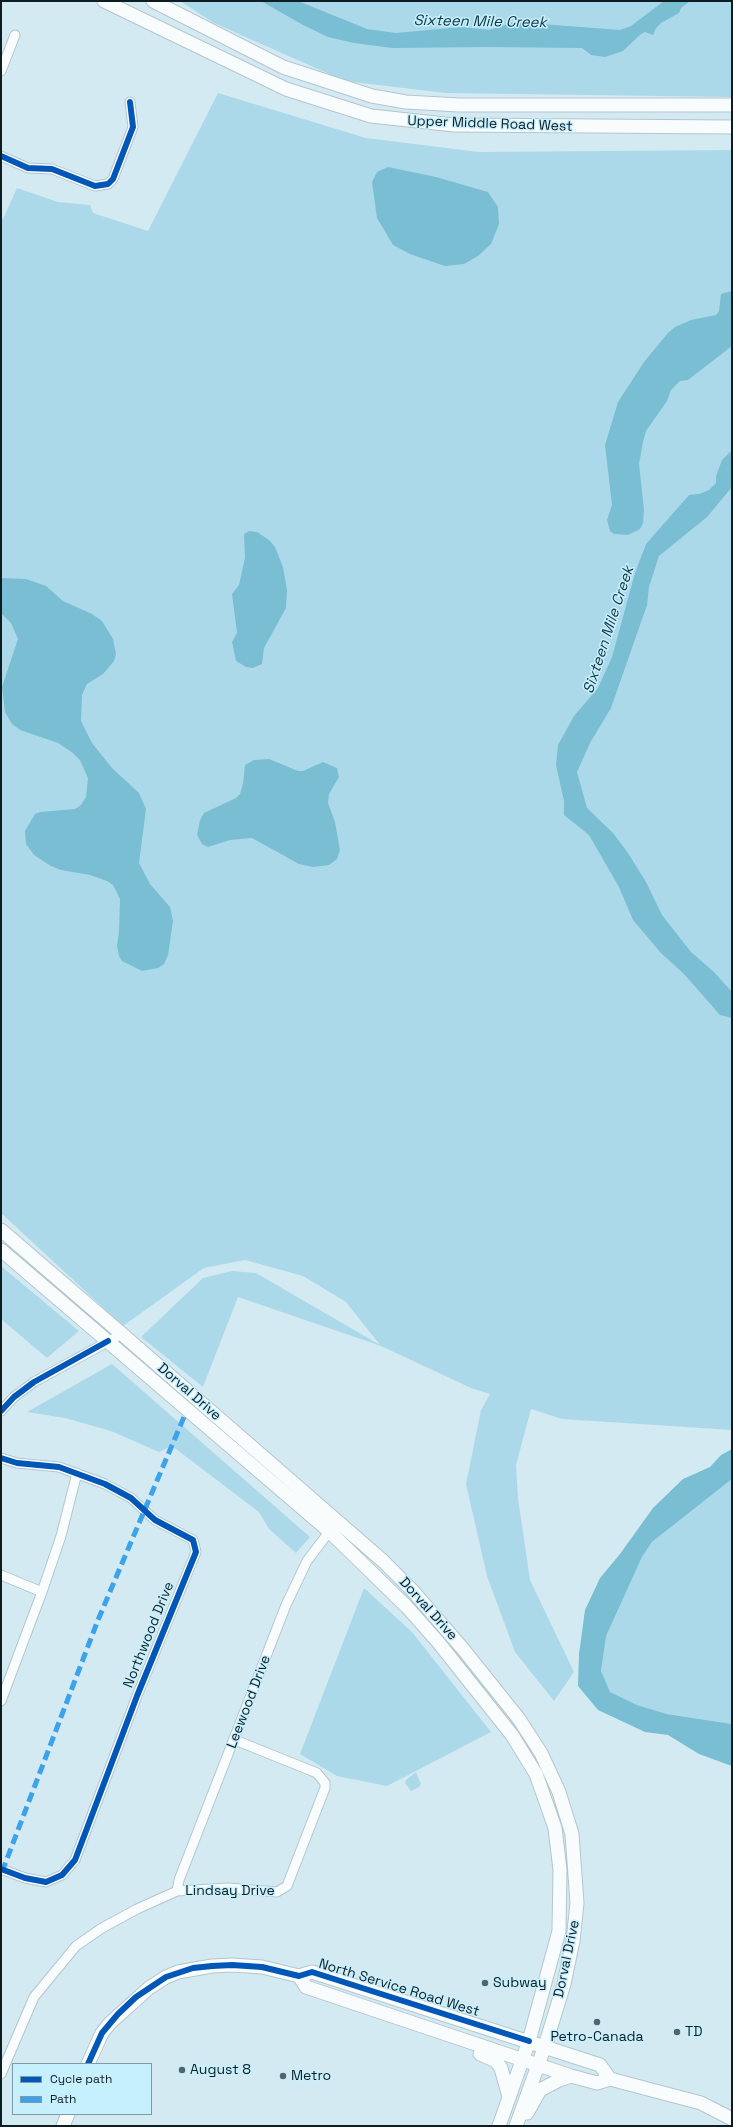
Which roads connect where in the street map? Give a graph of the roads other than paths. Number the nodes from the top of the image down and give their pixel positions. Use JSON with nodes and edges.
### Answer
{"nodes":[{"id":1,"x":104,"y":1,"type":"edge"},
{"id":2,"x":153,"y":1,"type":"edge"},
{"id":3,"x":15,"y":35,"type":"dead end"},
{"id":4,"x":1,"y":71,"type":"edge"},
{"id":5,"x":130,"y":102,"type":"dead end"},
{"id":6,"x":732,"y":105,"type":"edge"},
{"id":7,"x":732,"y":127,"type":"edge"},
{"id":8,"x":1,"y":156,"type":"edge"},
{"id":9,"x":1,"y":1230,"type":"edge"},
{"id":10,"x":1,"y":1250,"type":"edge"},
{"id":11,"x":122,"y":1334,"type":"junction"},
{"id":12,"x":108,"y":1341,"type":"junction"},
{"id":13,"x":1,"y":1411,"type":"edge"},
{"id":14,"x":1,"y":1458,"type":"edge"},
{"id":15,"x":77,"y":1473,"type":"junction"},
{"id":16,"x":334,"y":1527,"type":"junction"},
{"id":17,"x":1,"y":1575,"type":"edge"},
{"id":18,"x":42,"y":1592,"type":"junction"},
{"id":19,"x":1,"y":1700,"type":"edge"},
{"id":20,"x":235,"y":1740,"type":"junction"},
{"id":21,"x":1,"y":1869,"type":"edge"},
{"id":22,"x":177,"y":1891,"type":"junction"},
{"id":23,"x":299,"y":1976,"type":"junction"},
{"id":24,"x":464,"y":2041,"type":"junction"},
{"id":25,"x":529,"y":2041,"type":"junction"},
{"id":26,"x":545,"y":2046,"type":"junction"},
{"id":27,"x":523,"y":2060,"type":"junction"},
{"id":28,"x":88,"y":2063,"type":"edge"},
{"id":29,"x":538,"y":2064,"type":"junction"},
{"id":30,"x":1,"y":2074,"type":"edge"},
{"id":31,"x":571,"y":2076,"type":"junction"},
{"id":32,"x":610,"y":2079,"type":"junction"},
{"id":33,"x":509,"y":2097,"type":"junction"},
{"id":34,"x":68,"y":2115,"type":"edge"},
{"id":35,"x":732,"y":2119,"type":"edge"},
{"id":36,"x":63,"y":2126,"type":"edge"},
{"id":37,"x":499,"y":2126,"type":"edge"},
{"id":38,"x":517,"y":2126,"type":"edge"}],
"edges":[{"from":1,"to":7,"type":"main road","name":"Upper Middle Road West"},
{"from":2,"to":6,"type":"main road","name":"Upper Middle Road West"},
{"from":3,"to":4,"type":"street"},
{"from":5,"to":8,"type":"street"},
{"from":9,"to":11,"type":"main road","name":"Dorval Drive"},
{"from":10,"to":12,"type":"main road","name":"Dorval Drive"},
{"from":11,"to":12,"type":"street"},
{"from":11,"to":16,"type":"main road","name":"Dorval Drive"},
{"from":12,"to":13,"type":"street"},
{"from":12,"to":16,"type":"main road","name":"Dorval Drive"},
{"from":14,"to":15,"type":"street","name":"Northwood Drive"},
{"from":15,"to":18,"type":"street"},
{"from":15,"to":21,"type":"street","name":"Northwood Drive"},
{"from":16,"to":20,"type":"street","name":"Leewood Drive"},
{"from":16,"to":25,"type":"main road","name":"Dorval Drive"},
{"from":16,"to":26,"type":"main road","name":"Dorval Drive"},
{"from":17,"to":18,"type":"street"},
{"from":18,"to":19,"type":"street"},
{"from":20,"to":22,"type":"street","name":"Leewood Drive"},
{"from":20,"to":22,"type":"street","name":"Lindsay Drive"},
{"from":22,"to":30,"type":"street","name":"Lindsay Drive"},
{"from":23,"to":24,"type":"main road","name":"North Service Road West"},
{"from":23,"to":25,"type":"main road","name":"North Service Road West"},
{"from":23,"to":28,"type":"main road","name":"North Service Road West"},
{"from":24,"to":27,"type":"main road","name":"North Service Road West"},
{"from":24,"to":33,"type":"main road"},
{"from":25,"to":26,"type":"main road","name":"North Service Road West"},
{"from":25,"to":27,"type":"main road","name":"Dorval Drive"},
{"from":26,"to":29,"type":"main road","name":"Dorval Drive"},
{"from":26,"to":32,"type":"main road","name":"North Service Road West"},
{"from":27,"to":29,"type":"main road","name":"North Service Road West"},
{"from":27,"to":33,"type":"main road","name":"Dorval Drive"},
{"from":29,"to":31,"type":"main road","name":"North Service Road West"},
{"from":29,"to":38,"type":"main road","name":"Dorval Drive"},
{"from":31,"to":32,"type":"main road","name":"North Service Road West"},
{"from":31,"to":38,"type":"main road"},
{"from":32,"to":35,"type":"main road","name":"North Service Road West"},
{"from":33,"to":37,"type":"main road","name":"Dorval Drive"},
{"from":34,"to":36,"type":"main road"}]}
